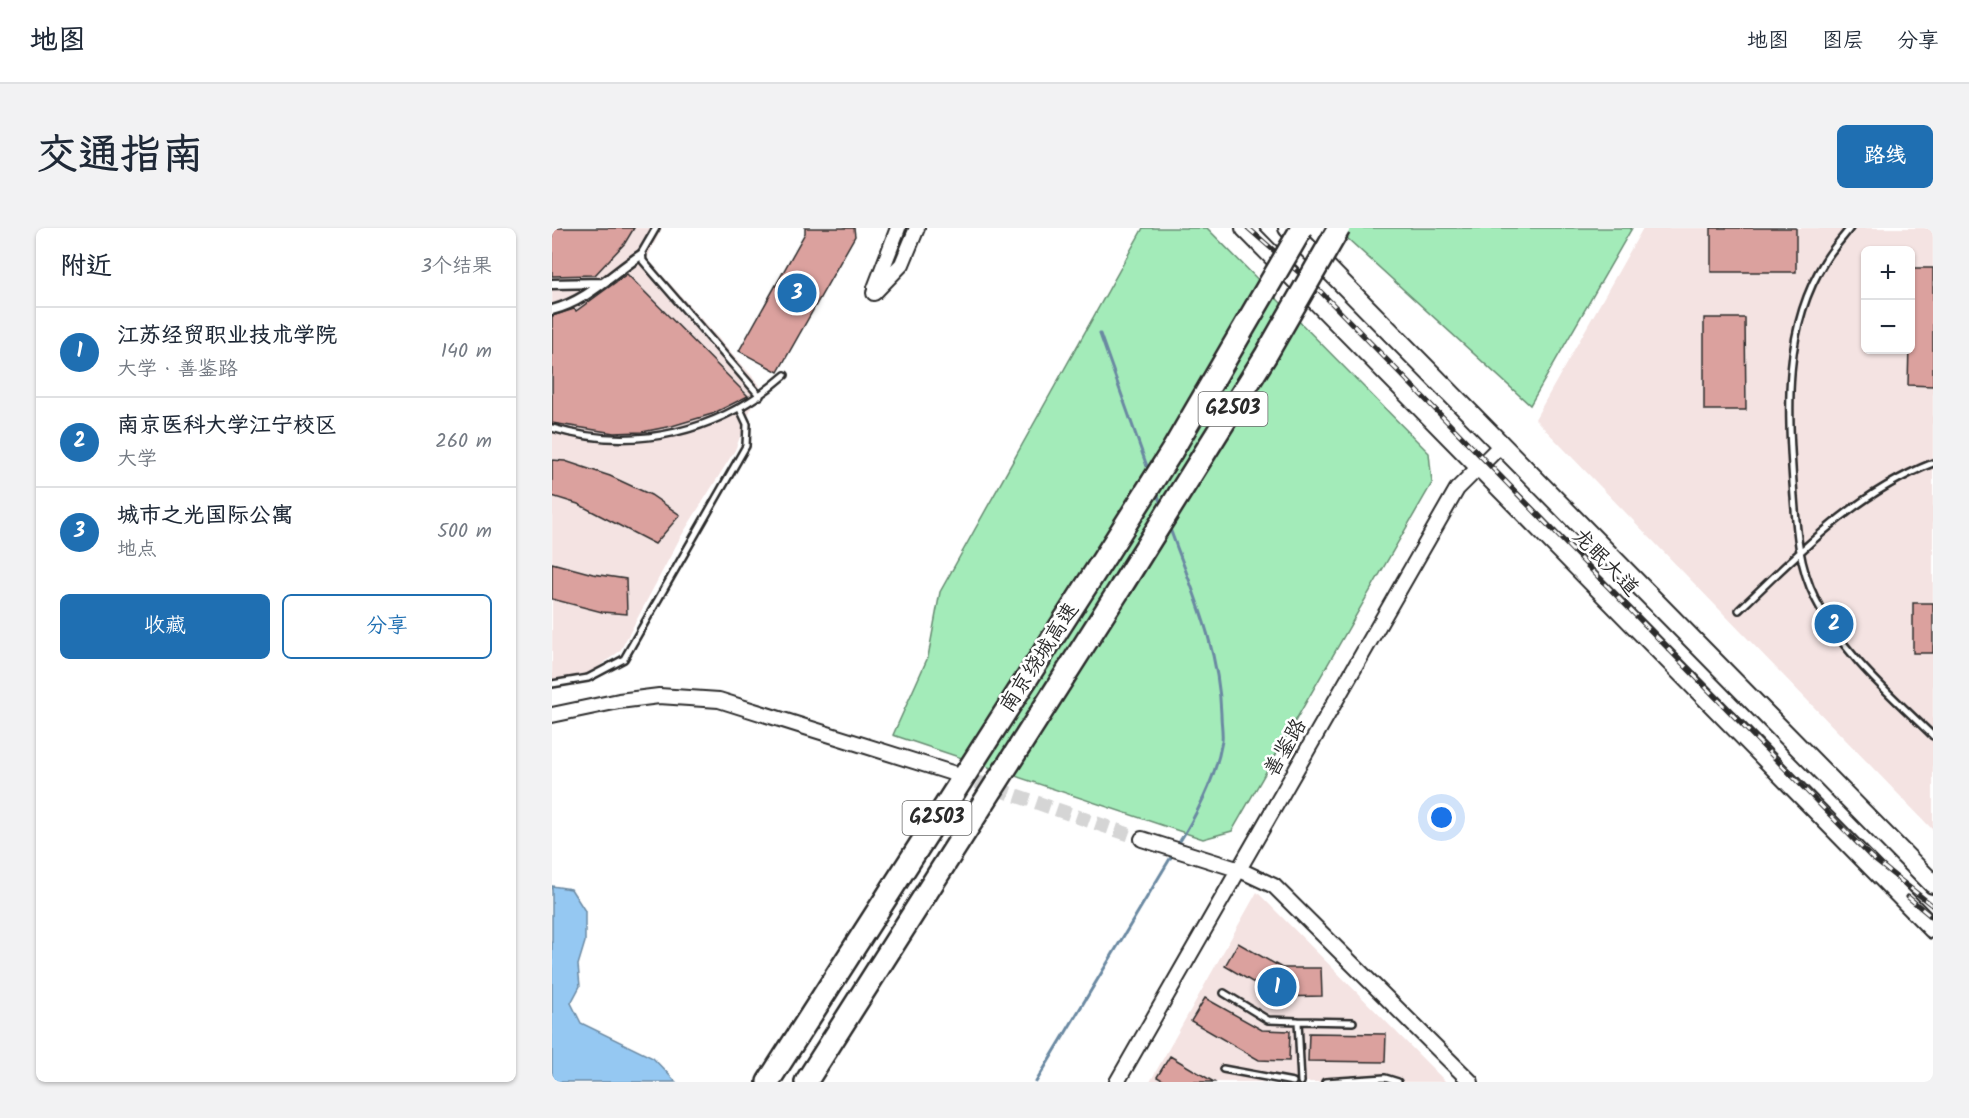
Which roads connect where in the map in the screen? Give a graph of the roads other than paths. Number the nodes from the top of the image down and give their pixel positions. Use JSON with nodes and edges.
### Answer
{"nodes":[{"id":1,"x":656,"y":228,"type":"edge"},
{"id":2,"x":898,"y":228,"type":"edge"},
{"id":3,"x":917,"y":228,"type":"edge"},
{"id":4,"x":1245,"y":228,"type":"edge"},
{"id":5,"x":1288,"y":228,"type":"edge"},
{"id":6,"x":1302,"y":228,"type":"edge"},
{"id":7,"x":1339,"y":228,"type":"edge"},
{"id":8,"x":1850,"y":228,"type":"edge"},
{"id":9,"x":641,"y":255,"type":"junction"},
{"id":10,"x":602,"y":283,"type":"junction"},
{"id":11,"x":552,"y":284,"type":"edge"},
{"id":12,"x":552,"y":310,"type":"edge"},
{"id":13,"x":785,"y":375,"type":"dead end"},
{"id":14,"x":760,"y":396,"type":"junction"},
{"id":15,"x":740,"y":409,"type":"junction"},
{"id":16,"x":552,"y":428,"type":"edge"},
{"id":17,"x":1502,"y":444,"type":"junction"},
{"id":18,"x":1933,"y":464,"type":"edge"},
{"id":19,"x":1480,"y":467,"type":"junction"},
{"id":20,"x":1800,"y":552,"type":"junction"},
{"id":21,"x":1739,"y":610,"type":"dead end"},
{"id":22,"x":552,"y":684,"type":"edge"},
{"id":23,"x":552,"y":716,"type":"edge"},
{"id":24,"x":1933,"y":736,"type":"edge"},
{"id":25,"x":952,"y":773,"type":"tunnel mouth"},
{"id":26,"x":1142,"y":838,"type":"tunnel mouth"},
{"id":27,"x":1240,"y":870,"type":"junction"},
{"id":28,"x":1933,"y":884,"type":"edge"},
{"id":29,"x":1933,"y":930,"type":"edge"},
{"id":30,"x":1224,"y":993,"type":"dead end"},
{"id":31,"x":1298,"y":1021,"type":"junction"},
{"id":32,"x":1353,"y":1022,"type":"dead end"},
{"id":33,"x":1223,"y":1070,"type":"dead end"},
{"id":34,"x":1121,"y":1080,"type":"edge"},
{"id":35,"x":768,"y":1082,"type":"edge"},
{"id":36,"x":806,"y":1082,"type":"edge"},
{"id":37,"x":1293,"y":1082,"type":"edge"},
{"id":38,"x":1301,"y":1082,"type":"edge"},
{"id":39,"x":1325,"y":1082,"type":"edge"},
{"id":40,"x":1398,"y":1082,"type":"edge"},
{"id":41,"x":1471,"y":1082,"type":"edge"}],
"edges":[{"from":1,"to":9,"type":"lane"},
{"from":2,"to":3,"type":"street"},
{"from":4,"to":19,"type":"main road","name":"龙眠大道"},
{"from":5,"to":17,"type":"main road","name":"龙眠大道"},
{"from":6,"to":35,"type":"highway","name":"南京绕城高速","number":"G2503","bridge":true},
{"from":7,"to":36,"type":"highway","name":"南京绕城高速","number":"G2503","bridge":true},
{"from":8,"to":20,"type":"lane"},
{"from":9,"to":10,"type":"street"},
{"from":9,"to":14,"type":"lane"},
{"from":10,"to":11,"type":"street"},
{"from":10,"to":12,"type":"street"},
{"from":13,"to":14,"type":"lane"},
{"from":14,"to":15,"type":"lane"},
{"from":15,"to":16,"type":"lane"},
{"from":15,"to":22,"type":"lane"},
{"from":17,"to":19,"type":"street","name":"善鉴路"},
{"from":17,"to":28,"type":"main road","name":"龙眠大道"},
{"from":18,"to":20,"type":"lane"},
{"from":19,"to":27,"type":"street","name":"善鉴路"},
{"from":19,"to":29,"type":"main road","name":"龙眠大道"},
{"from":20,"to":21,"type":"lane"},
{"from":20,"to":24,"type":"lane"},
{"from":23,"to":25,"type":"street"},
{"from":26,"to":27,"type":"street"},
{"from":27,"to":34,"type":"street","name":"善鉴路"},
{"from":27,"to":41,"type":"street"},
{"from":30,"to":31,"type":"lane"},
{"from":31,"to":32,"type":"lane"},
{"from":31,"to":38,"type":"lane"},
{"from":33,"to":37,"type":"lane"},
{"from":39,"to":40,"type":"lane"}]}
